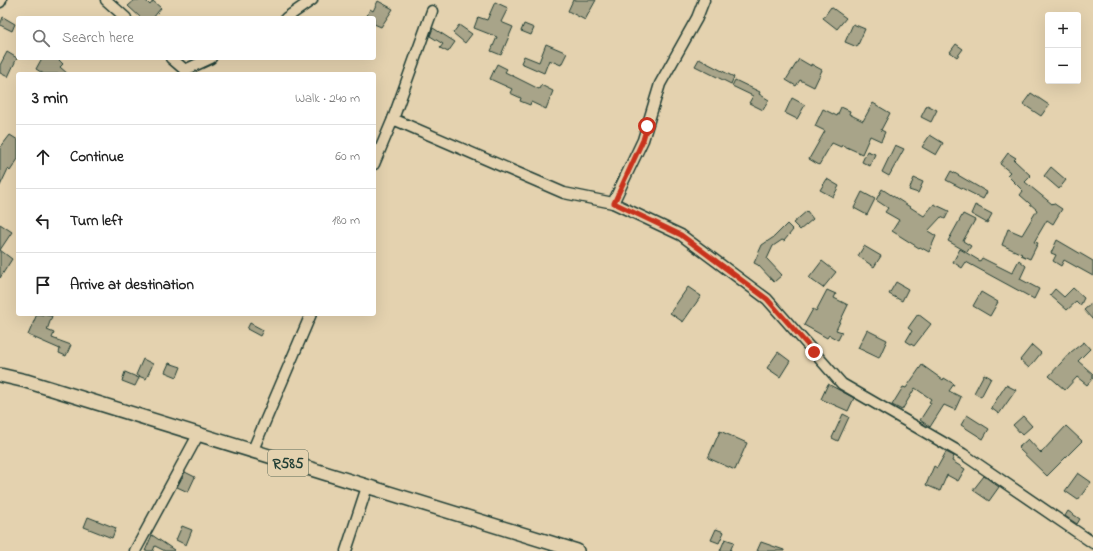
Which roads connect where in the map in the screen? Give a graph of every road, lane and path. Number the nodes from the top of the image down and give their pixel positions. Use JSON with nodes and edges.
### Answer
{"nodes":[{"id":1,"x":106,"y":0,"type":"edge"},
{"id":2,"x":312,"y":0,"type":"edge"},
{"id":3,"x":704,"y":0,"type":"edge"},
{"id":4,"x":432,"y":11,"type":"dead end"},
{"id":5,"x":124,"y":16,"type":"edge"},
{"id":6,"x":289,"y":16,"type":"edge"},
{"id":7,"x":173,"y":60,"type":"edge"},
{"id":8,"x":207,"y":60,"type":"edge"},
{"id":9,"x":393,"y":119,"type":"junction"},
{"id":10,"x":376,"y":159,"type":"edge"},
{"id":11,"x":614,"y":203,"type":"junction"},
{"id":12,"x":310,"y":316,"type":"edge"},
{"id":13,"x":0,"y":375,"type":"edge"},
{"id":14,"x":198,"y":435,"type":"junction"},
{"id":15,"x":252,"y":452,"type":"junction"},
{"id":16,"x":367,"y":488,"type":"junction"},
{"id":17,"x":1093,"y":543,"type":"edge"},
{"id":18,"x":563,"y":549,"type":"edge"},
{"id":19,"x":135,"y":551,"type":"edge"},
{"id":20,"x":346,"y":551,"type":"edge"},
{"id":21,"x":577,"y":551,"type":"edge"}],
"edges":[{"from":1,"to":5,"type":"street"},
{"from":2,"to":6,"type":"street"},
{"from":3,"to":11,"type":"street"},
{"from":4,"to":9,"type":"street"},
{"from":7,"to":8,"type":"street"},
{"from":9,"to":10,"type":"street"},
{"from":9,"to":11,"type":"street"},
{"from":11,"to":17,"type":"street"},
{"from":12,"to":15,"type":"street"},
{"from":13,"to":14,"type":"main road","number":"R585"},
{"from":14,"to":15,"type":"main road","number":"R585"},
{"from":14,"to":19,"type":"street"},
{"from":15,"to":16,"type":"main road","number":"R585"},
{"from":16,"to":18,"type":"main road","number":"R585"},
{"from":16,"to":20,"type":"street"},
{"from":18,"to":21,"type":"main road","number":"R585"}]}
